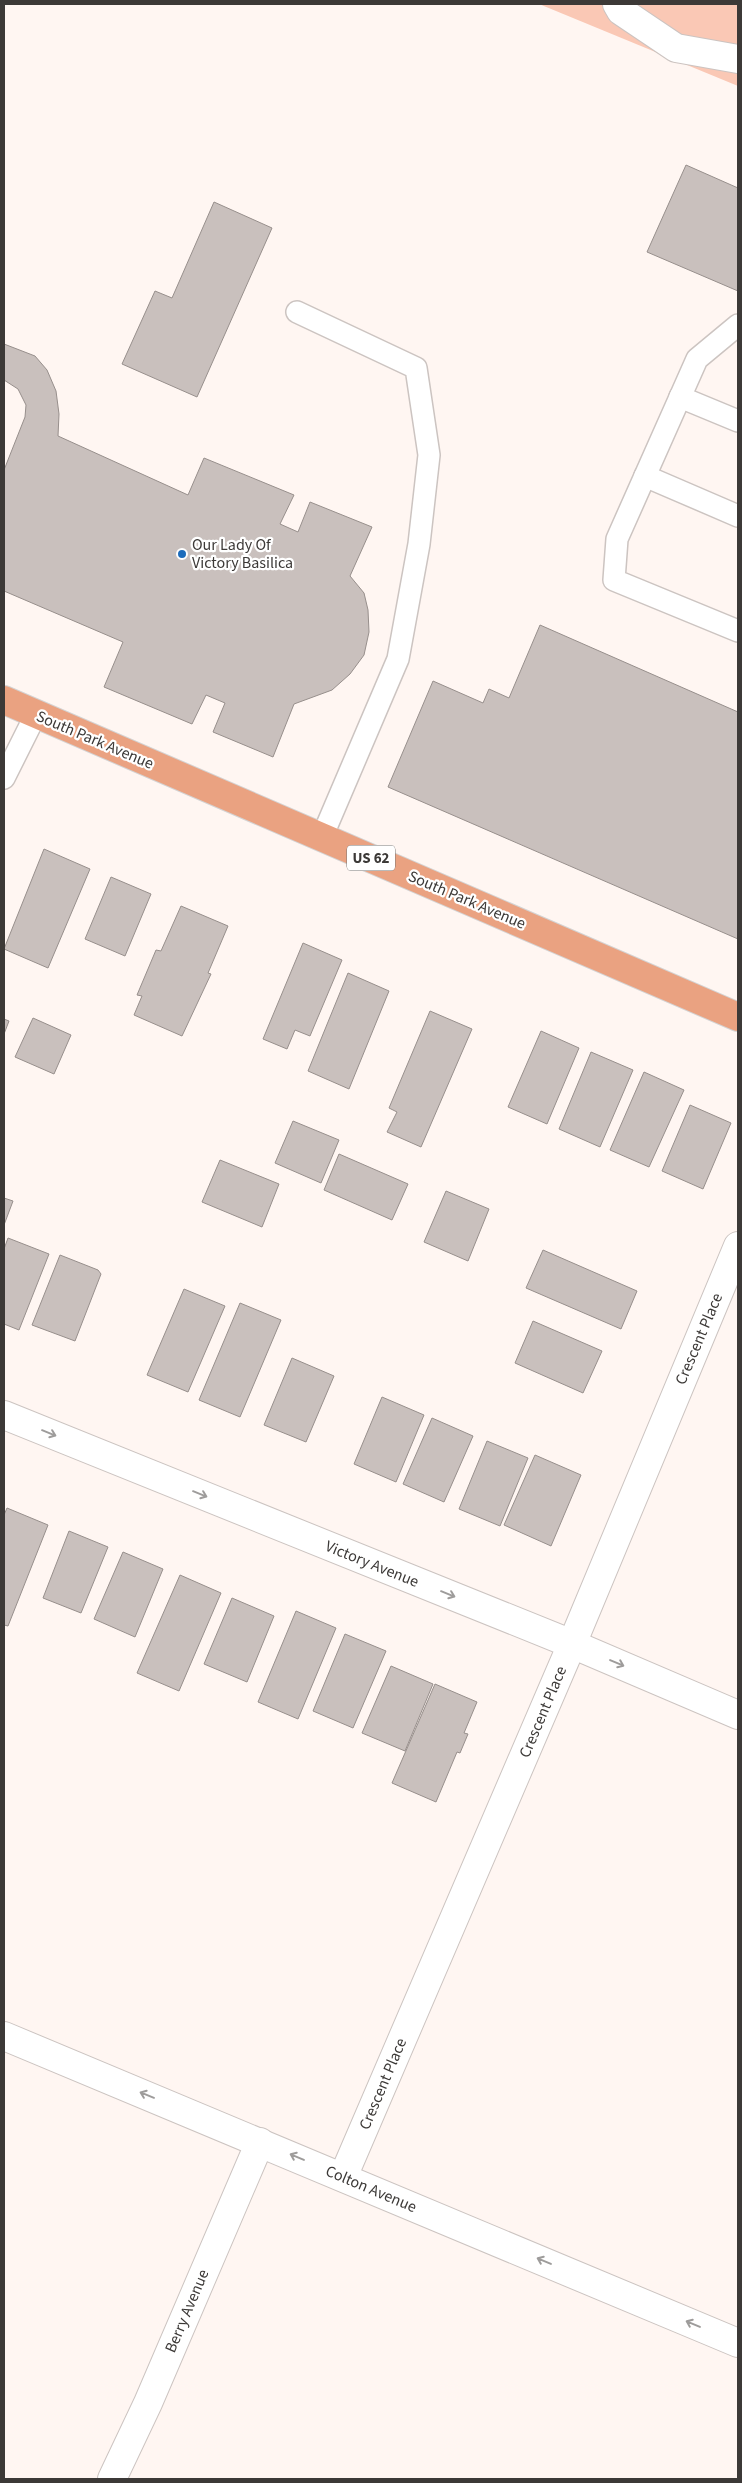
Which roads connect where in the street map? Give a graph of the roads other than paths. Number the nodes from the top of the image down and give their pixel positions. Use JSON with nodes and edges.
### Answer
{"nodes":[{"id":1,"x":617,"y":4,"type":"edge"},
{"id":2,"x":738,"y":59,"type":"edge"},
{"id":3,"x":297,"y":312,"type":"dead end"},
{"id":4,"x":738,"y":325,"type":"edge"},
{"id":5,"x":680,"y":397,"type":"junction"},
{"id":6,"x":738,"y":422,"type":"edge"},
{"id":7,"x":645,"y":476,"type":"junction"},
{"id":8,"x":738,"y":516,"type":"edge"},
{"id":9,"x":738,"y":631,"type":"edge"},
{"id":10,"x":4,"y":700,"type":"edge"},
{"id":11,"x":36,"y":714,"type":"junction"},
{"id":12,"x":4,"y":778,"type":"edge"},
{"id":13,"x":322,"y":837,"type":"junction"},
{"id":14,"x":738,"y":1016,"type":"edge"},
{"id":15,"x":738,"y":1246,"type":"edge"},
{"id":16,"x":4,"y":1415,"type":"edge"},
{"id":17,"x":572,"y":1644,"type":"junction"},
{"id":18,"x":738,"y":1715,"type":"edge"},
{"id":19,"x":4,"y":2036,"type":"edge"},
{"id":20,"x":260,"y":2142,"type":"junction"},
{"id":21,"x":343,"y":2177,"type":"junction"},
{"id":22,"x":738,"y":2344,"type":"edge"},
{"id":23,"x":112,"y":2479,"type":"edge"}],
"edges":[{"from":1,"to":2,"type":"street"},
{"from":3,"to":13,"type":"lane"},
{"from":4,"to":5,"type":"lane"},
{"from":5,"to":6,"type":"lane"},
{"from":5,"to":7,"type":"lane"},
{"from":7,"to":8,"type":"lane"},
{"from":7,"to":9,"type":"lane"},
{"from":10,"to":11,"type":"main road","name":"South Park Avenue","number":"US 62"},
{"from":11,"to":12,"type":"lane"},
{"from":11,"to":13,"type":"main road","name":"South Park Avenue","number":"US 62"},
{"from":13,"to":14,"type":"main road","name":"South Park Avenue","number":"US 62"},
{"from":15,"to":17,"type":"street","name":"Crescent Place"},
{"from":16,"to":17,"type":"street","name":"Victory Avenue","one_way":true},
{"from":17,"to":18,"type":"street","name":"Victory Avenue","one_way":true},
{"from":17,"to":21,"type":"street","name":"Crescent Place"},
{"from":20,"to":19,"type":"street","name":"Colton Avenue","one_way":true},
{"from":21,"to":20,"type":"street","name":"Colton Avenue","one_way":true},
{"from":20,"to":23,"type":"street","name":"Berry Avenue"},
{"from":22,"to":21,"type":"street","name":"Colton Avenue","one_way":true}]}
